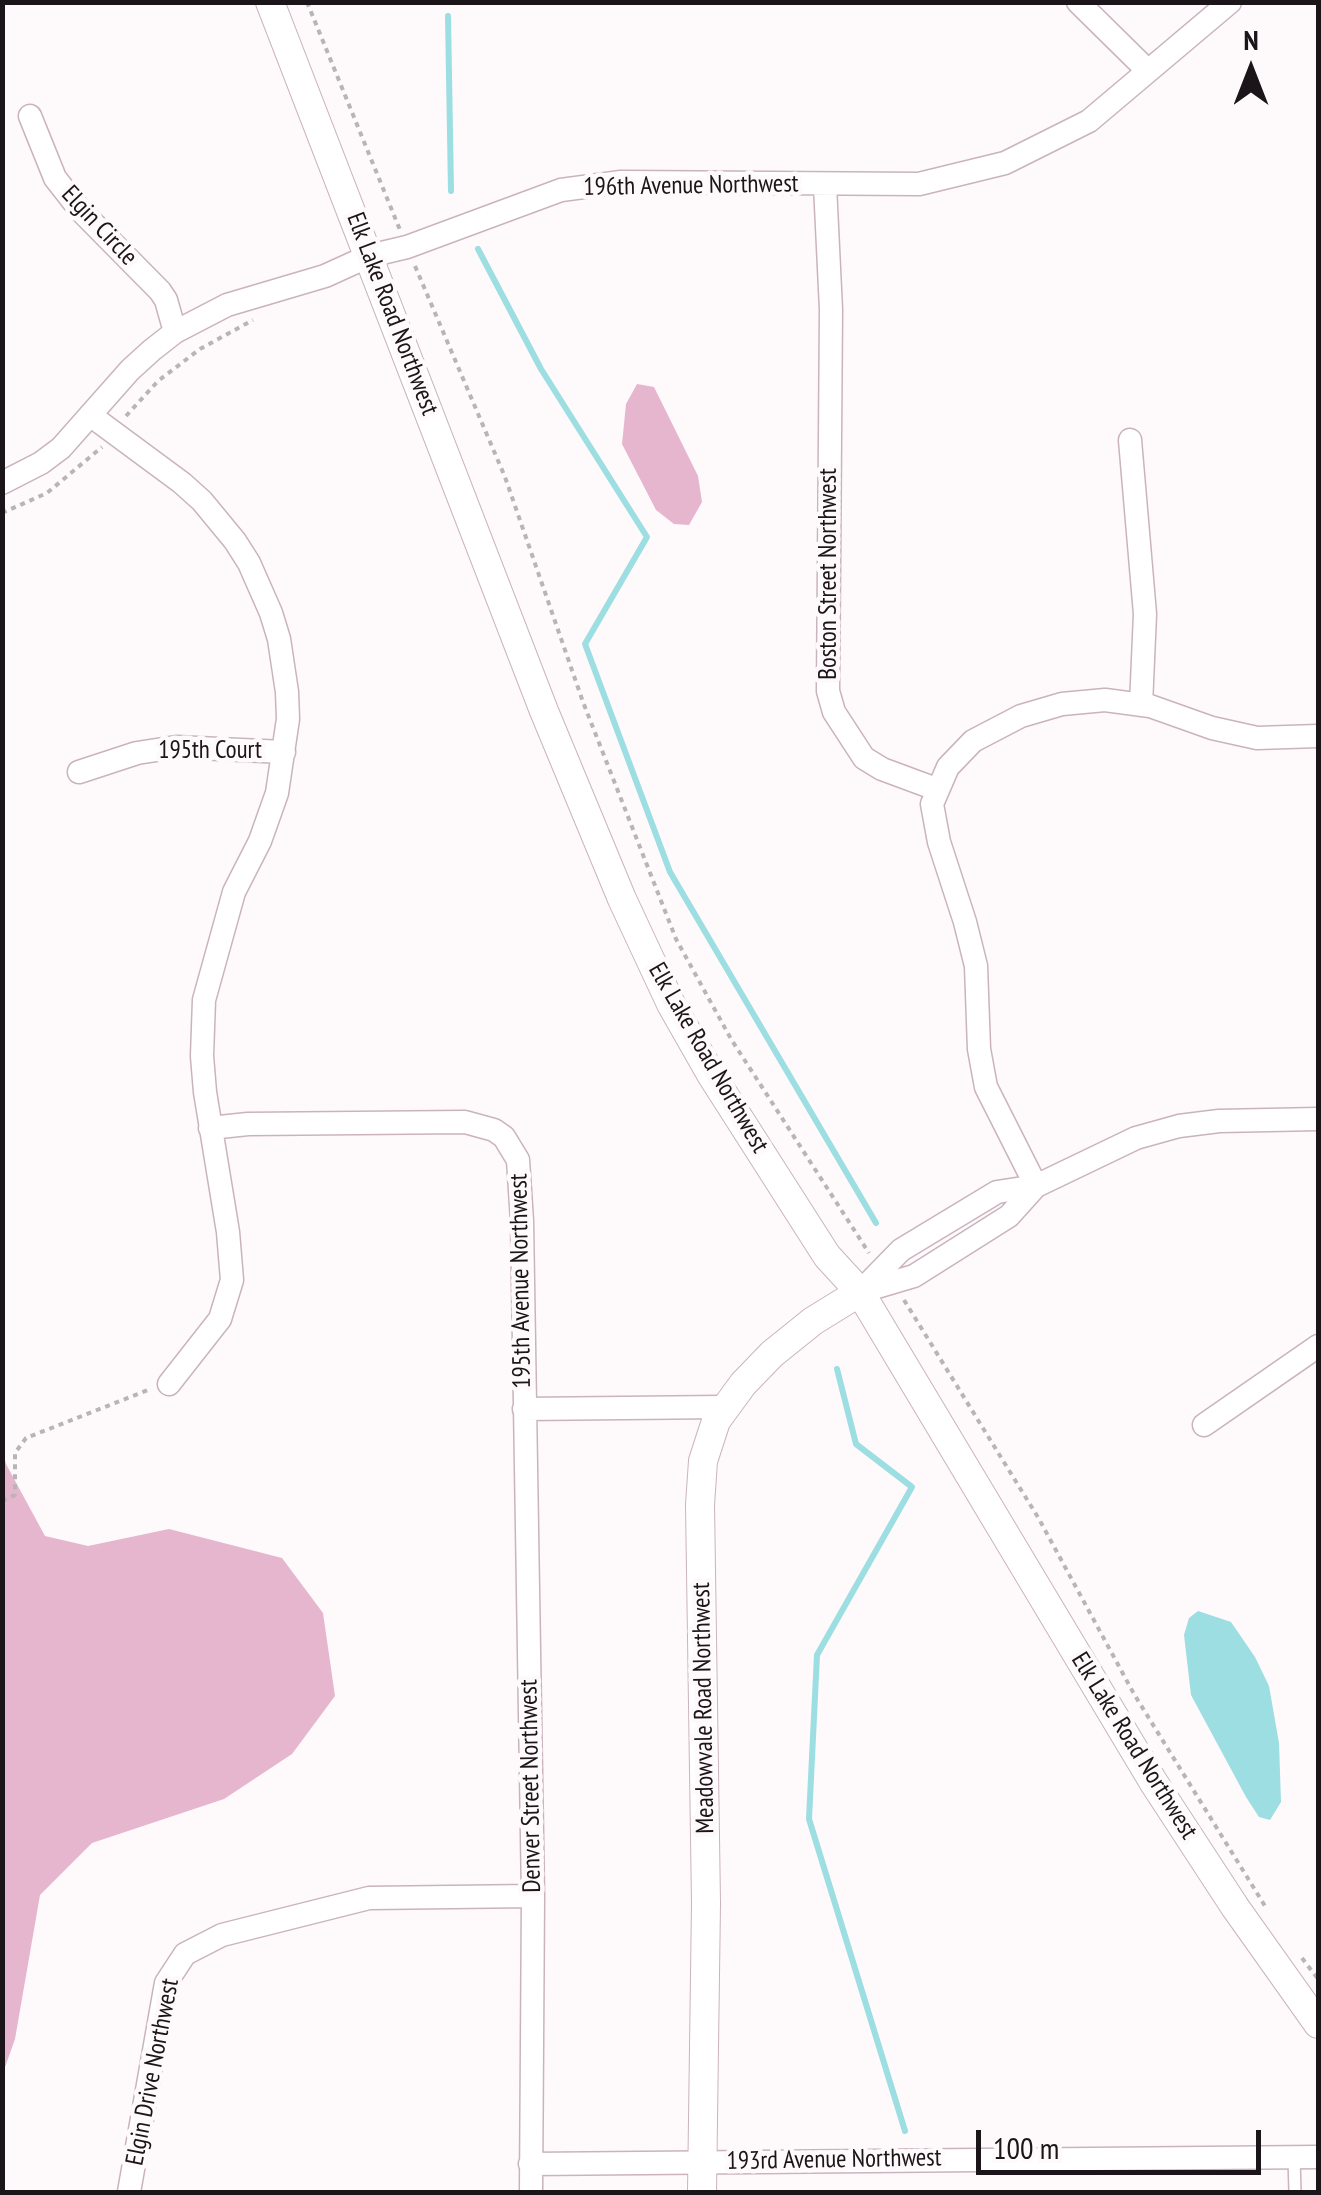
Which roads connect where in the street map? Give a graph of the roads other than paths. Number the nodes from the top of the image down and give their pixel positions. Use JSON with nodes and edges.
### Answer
{"nodes":[{"id":1,"x":270,"y":2,"type":"edge"},
{"id":2,"x":1078,"y":2,"type":"edge"},
{"id":3,"x":1230,"y":2,"type":"edge"},
{"id":4,"x":1148,"y":72,"type":"junction"},
{"id":5,"x":30,"y":116,"type":"dead end"},
{"id":6,"x":825,"y":185,"type":"junction"},
{"id":7,"x":370,"y":256,"type":"junction"},
{"id":8,"x":175,"y":332,"type":"junction"},
{"id":9,"x":90,"y":415,"type":"junction"},
{"id":10,"x":1130,"y":440,"type":"dead end"},
{"id":11,"x":2,"y":483,"type":"edge"},
{"id":12,"x":1141,"y":705,"type":"junction"},
{"id":13,"x":1318,"y":736,"type":"edge"},
{"id":14,"x":284,"y":752,"type":"junction"},
{"id":15,"x":78,"y":772,"type":"dead end"},
{"id":16,"x":936,"y":789,"type":"junction"},
{"id":17,"x":1318,"y":1120,"type":"edge"},
{"id":18,"x":210,"y":1128,"type":"junction"},
{"id":19,"x":1036,"y":1186,"type":"junction"},
{"id":20,"x":860,"y":1292,"type":"junction"},
{"id":21,"x":1318,"y":1346,"type":"edge"},
{"id":22,"x":169,"y":1384,"type":"road end"},
{"id":23,"x":724,"y":1407,"type":"junction"},
{"id":24,"x":524,"y":1409,"type":"junction"},
{"id":25,"x":1204,"y":1426,"type":"dead end"},
{"id":26,"x":533,"y":1896,"type":"junction"},
{"id":27,"x":1318,"y":2024,"type":"edge"},
{"id":28,"x":1318,"y":2157,"type":"edge"},
{"id":29,"x":1294,"y":2158,"type":"junction"},
{"id":30,"x":701,"y":2163,"type":"junction"},
{"id":31,"x":530,"y":2164,"type":"junction"},
{"id":32,"x":129,"y":2192,"type":"edge"},
{"id":33,"x":530,"y":2192,"type":"edge"},
{"id":34,"x":702,"y":2192,"type":"edge"},
{"id":35,"x":1295,"y":2192,"type":"edge"}],
"edges":[{"from":1,"to":7,"type":"street","name":"Elk Lake Road Northwest"},
{"from":2,"to":4,"type":"street"},
{"from":3,"to":4,"type":"street","name":"196th Avenue Northwest"},
{"from":4,"to":6,"type":"street","name":"196th Avenue Northwest"},
{"from":5,"to":8,"type":"street","name":"Elgin Circle"},
{"from":6,"to":7,"type":"street","name":"196th Avenue Northwest"},
{"from":6,"to":16,"type":"street","name":"Boston Street Northwest"},
{"from":7,"to":8,"type":"street","name":"196th Avenue Northwest"},
{"from":7,"to":20,"type":"street","name":"Elk Lake Road Northwest"},
{"from":8,"to":9,"type":"street","name":"196th Avenue Northwest"},
{"from":9,"to":11,"type":"street","name":"196th Avenue Northwest"},
{"from":9,"to":14,"type":"street"},
{"from":10,"to":12,"type":"street"},
{"from":12,"to":13,"type":"street"},
{"from":12,"to":16,"type":"street"},
{"from":14,"to":15,"type":"street","name":"195th Court"},
{"from":14,"to":18,"type":"street"},
{"from":16,"to":19,"type":"street"},
{"from":17,"to":19,"type":"street"},
{"from":18,"to":22,"type":"street"},
{"from":18,"to":24,"type":"street","name":"195th Avenue Northwest"},
{"from":19,"to":20,"type":"street"},
{"from":20,"to":23,"type":"street","name":"Meadowvale Road Northwest"},
{"from":20,"to":27,"type":"street","name":"Elk Lake Road Northwest"},
{"from":21,"to":25,"type":"street"},
{"from":23,"to":24,"type":"street","name":"195th Avenue Northwest"},
{"from":23,"to":30,"type":"street","name":"Meadowvale Road Northwest"},
{"from":24,"to":26,"type":"street","name":"Denver Street Northwest"},
{"from":26,"to":31,"type":"street","name":"Denver Street Northwest"},
{"from":26,"to":32,"type":"street","name":"Elgin Drive Northwest"},
{"from":28,"to":29,"type":"street","name":"193rd Avenue Northwest"},
{"from":29,"to":30,"type":"street","name":"193rd Avenue Northwest"},
{"from":29,"to":35,"type":"lane"},
{"from":30,"to":31,"type":"street","name":"193rd Avenue Northwest"},
{"from":30,"to":34,"type":"street","name":"Meadowvale Road Northwest"},
{"from":31,"to":33,"type":"street","name":"Denver Street Northwest"}]}
